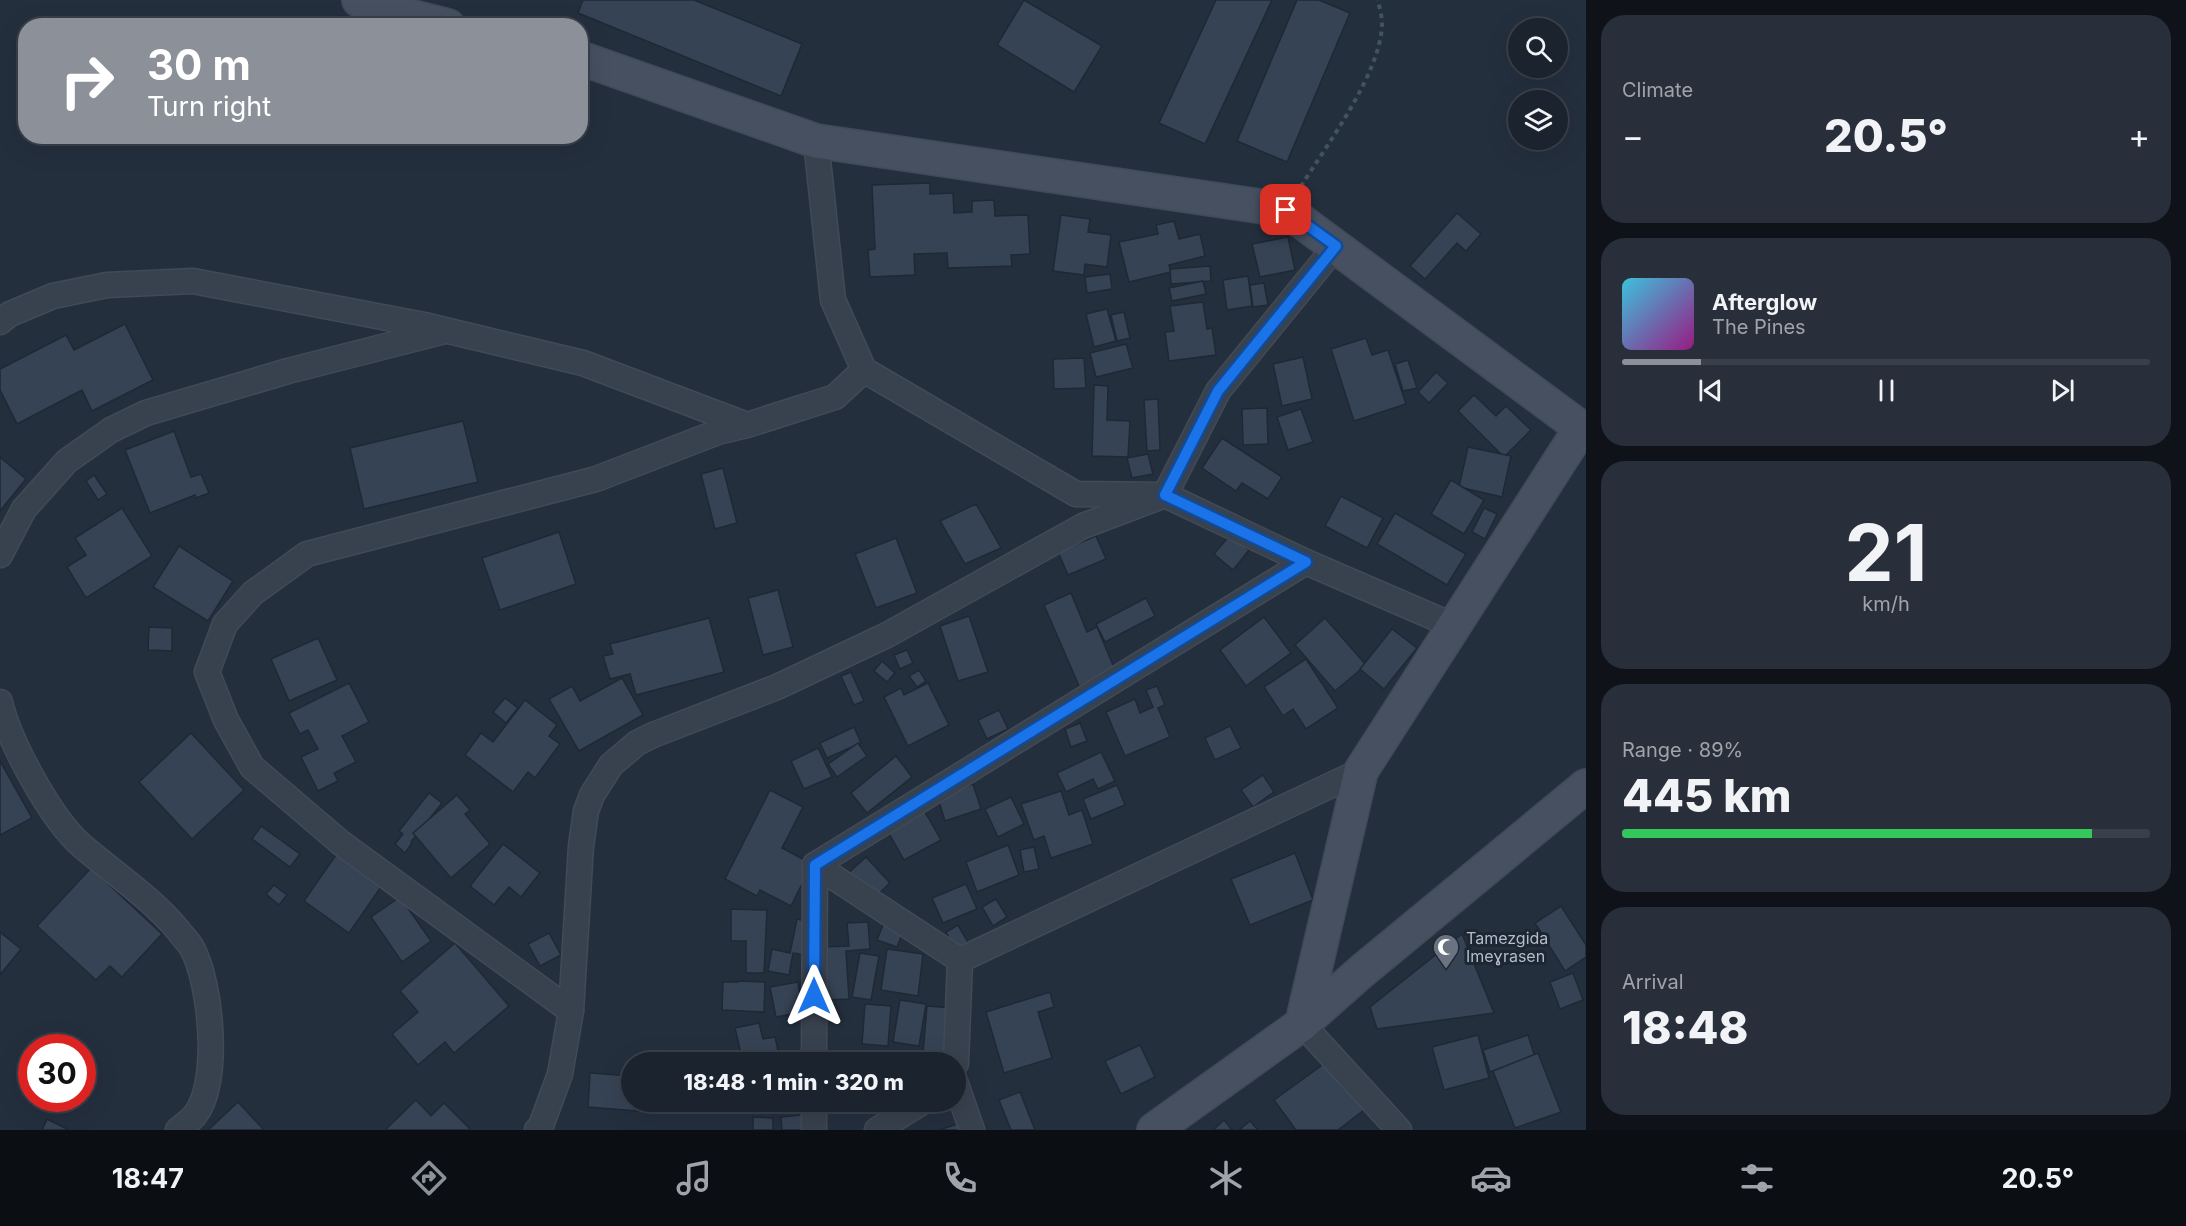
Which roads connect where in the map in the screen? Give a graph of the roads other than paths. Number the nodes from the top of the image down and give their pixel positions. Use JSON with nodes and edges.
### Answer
{"nodes":[{"id":1,"x":359,"y":0,"type":"edge"},
{"id":2,"x":417,"y":18,"type":"edge"},
{"id":3,"x":588,"y":61,"type":"edge"},
{"id":4,"x":816,"y":141,"type":"junction"},
{"id":5,"x":1336,"y":246,"type":"junction"},
{"id":6,"x":0,"y":322,"type":"edge"},
{"id":7,"x":446,"y":331,"type":"junction"},
{"id":8,"x":864,"y":370,"type":"junction"},
{"id":9,"x":747,"y":426,"type":"junction"},
{"id":10,"x":1583,"y":426,"type":"edge"},
{"id":11,"x":1165,"y":495,"type":"junction"},
{"id":12,"x":0,"y":555,"type":"edge"},
{"id":13,"x":1306,"y":562,"type":"junction"},
{"id":14,"x":1454,"y":626,"type":"junction"},
{"id":15,"x":0,"y":702,"type":"edge"},
{"id":16,"x":1361,"y":771,"type":"junction"},
{"id":17,"x":1586,"y":786,"type":"edge"},
{"id":18,"x":815,"y":865,"type":"junction"},
{"id":19,"x":960,"y":960,"type":"junction"},
{"id":20,"x":572,"y":1011,"type":"junction"},
{"id":21,"x":1302,"y":1024,"type":"junction"},
{"id":22,"x":814,"y":1052,"type":"edge"},
{"id":23,"x":956,"y":1052,"type":"edge"},
{"id":24,"x":814,"y":1112,"type":"edge"},
{"id":25,"x":907,"y":1112,"type":"edge"},
{"id":26,"x":966,"y":1112,"type":"edge"},
{"id":27,"x":178,"y":1130,"type":"edge"},
{"id":28,"x":537,"y":1130,"type":"edge"},
{"id":29,"x":814,"y":1130,"type":"edge"},
{"id":30,"x":878,"y":1130,"type":"edge"},
{"id":31,"x":972,"y":1130,"type":"edge"},
{"id":32,"x":1154,"y":1130,"type":"edge"},
{"id":33,"x":1399,"y":1130,"type":"edge"}],
"edges":[{"from":1,"to":2,"type":"street"},
{"from":3,"to":4,"type":"street"},
{"from":4,"to":5,"type":"street"},
{"from":4,"to":8,"type":"street"},
{"from":5,"to":10,"type":"street"},
{"from":5,"to":11,"type":"street"},
{"from":6,"to":7,"type":"street"},
{"from":7,"to":9,"type":"street"},
{"from":7,"to":12,"type":"street"},
{"from":8,"to":9,"type":"street"},
{"from":8,"to":11,"type":"street"},
{"from":9,"to":20,"type":"street"},
{"from":10,"to":14,"type":"street"},
{"from":11,"to":13,"type":"street"},
{"from":11,"to":20,"type":"street"},
{"from":13,"to":14,"type":"street"},
{"from":13,"to":18,"type":"street"},
{"from":14,"to":16,"type":"street"},
{"from":15,"to":27,"type":"street"},
{"from":16,"to":19,"type":"street"},
{"from":16,"to":21,"type":"street"},
{"from":17,"to":21,"type":"street"},
{"from":18,"to":19,"type":"street"},
{"from":18,"to":22,"type":"street"},
{"from":19,"to":23,"type":"street"},
{"from":20,"to":28,"type":"street"},
{"from":21,"to":32,"type":"street"},
{"from":21,"to":33,"type":"street"},
{"from":24,"to":29,"type":"street"},
{"from":25,"to":30,"type":"street"},
{"from":26,"to":31,"type":"street"}]}
